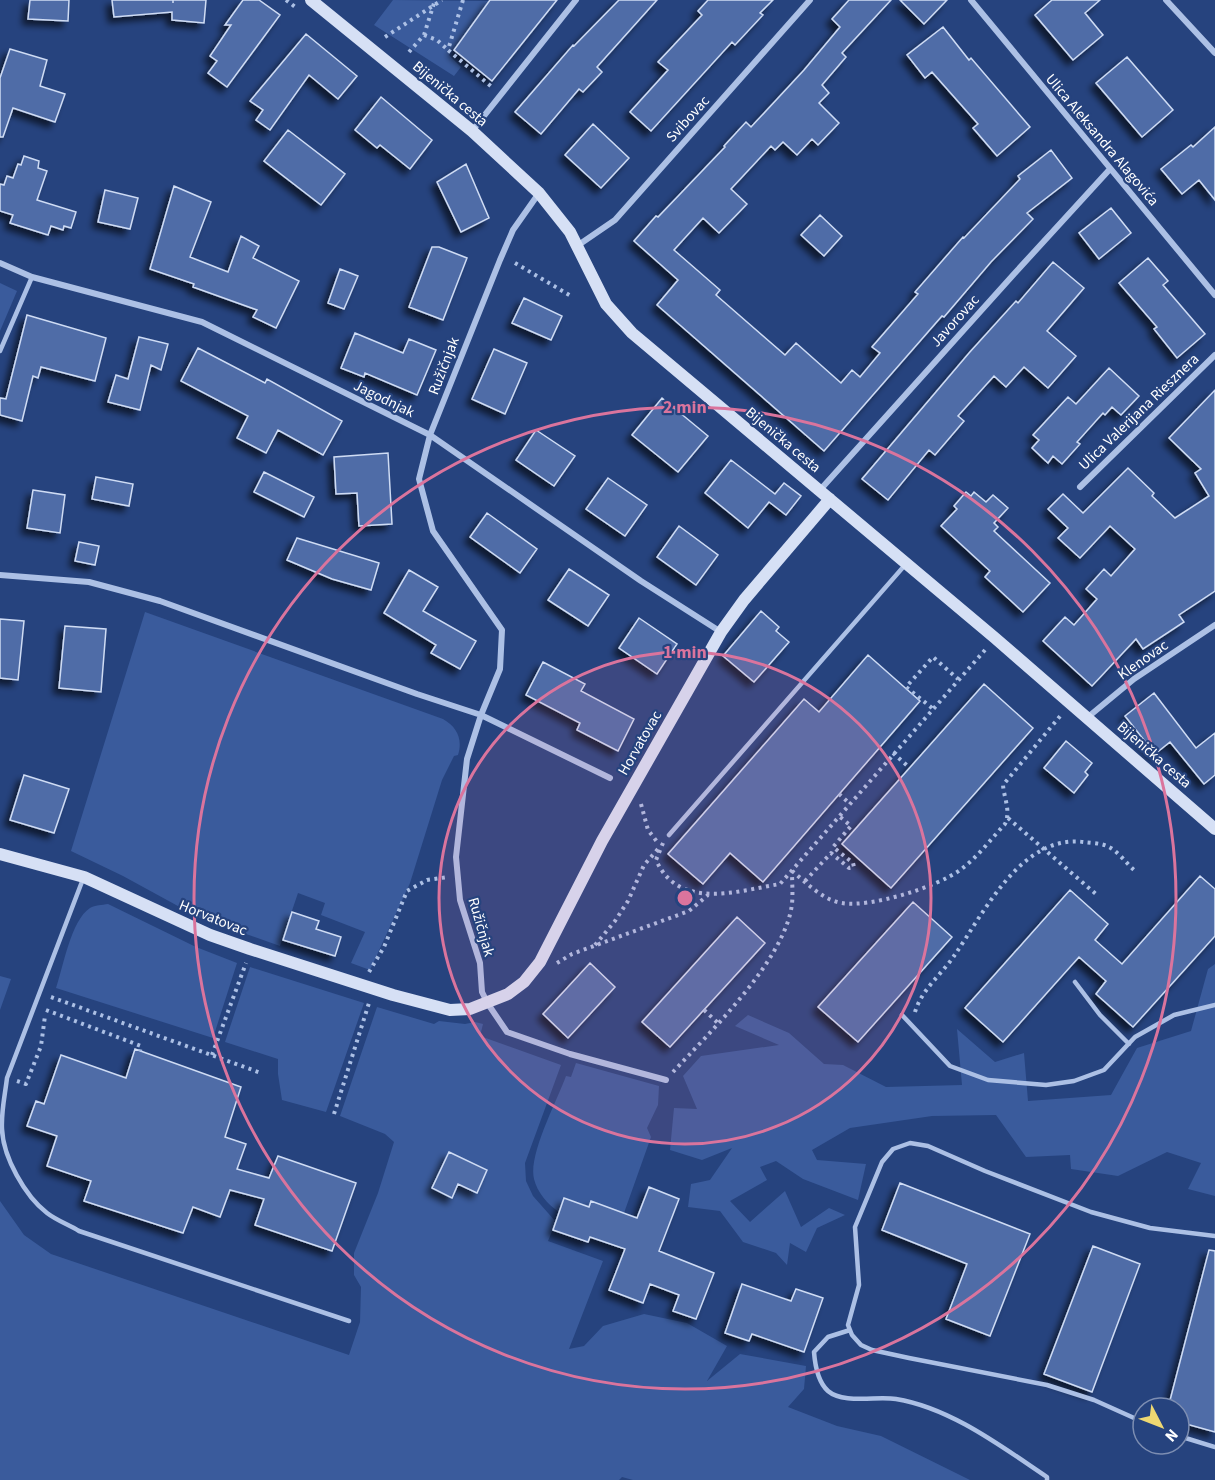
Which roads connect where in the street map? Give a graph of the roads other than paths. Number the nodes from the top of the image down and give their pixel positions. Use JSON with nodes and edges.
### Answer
{"nodes":[{"id":1,"x":311,"y":0,"type":"edge"},
{"id":2,"x":576,"y":0,"type":"edge"},
{"id":3,"x":810,"y":0,"type":"edge"},
{"id":4,"x":971,"y":0,"type":"edge"},
{"id":5,"x":1166,"y":0,"type":"edge"},
{"id":6,"x":1215,"y":53,"type":"edge"},
{"id":7,"x":472,"y":131,"type":"junction"},
{"id":8,"x":1110,"y":170,"type":"junction"},
{"id":9,"x":539,"y":193,"type":"junction"},
{"id":10,"x":578,"y":246,"type":"junction"},
{"id":11,"x":0,"y":263,"type":"edge"},
{"id":12,"x":32,"y":277,"type":"junction"},
{"id":13,"x":1215,"y":295,"type":"edge"},
{"id":14,"x":0,"y":351,"type":"edge"},
{"id":15,"x":1215,"y":355,"type":"edge"},
{"id":16,"x":430,"y":435,"type":"junction"},
{"id":17,"x":1080,"y":487,"type":"dead end"},
{"id":18,"x":825,"y":495,"type":"junction"},
{"id":19,"x":906,"y":563,"type":"junction"},
{"id":20,"x":0,"y":575,"type":"edge"},
{"id":21,"x":1215,"y":625,"type":"edge"},
{"id":22,"x":721,"y":632,"type":"junction"},
{"id":23,"x":481,"y":715,"type":"junction"},
{"id":24,"x":1088,"y":717,"type":"junction"},
{"id":25,"x":610,"y":778,"type":"dead end"},
{"id":26,"x":1215,"y":829,"type":"edge"},
{"id":27,"x":669,"y":835,"type":"road end"},
{"id":28,"x":0,"y":854,"type":"edge"},
{"id":29,"x":84,"y":877,"type":"junction"},
{"id":30,"x":1075,"y":982,"type":"dead end"},
{"id":31,"x":488,"y":1004,"type":"junction"},
{"id":32,"x":1215,"y":1005,"type":"edge"},
{"id":33,"x":902,"y":1014,"type":"dead end"},
{"id":34,"x":1129,"y":1044,"type":"junction"},
{"id":35,"x":666,"y":1080,"type":"road end"},
{"id":36,"x":1215,"y":1236,"type":"edge"},
{"id":37,"x":348,"y":1321,"type":"dead end"},
{"id":38,"x":850,"y":1330,"type":"junction"},
{"id":39,"x":1131,"y":1417,"type":"edge"},
{"id":40,"x":1191,"y":1440,"type":"edge"},
{"id":41,"x":1215,"y":1447,"type":"edge"},
{"id":42,"x":1047,"y":1480,"type":"edge"}],
"edges":[{"from":1,"to":7,"type":"main road","name":"Bijenička cesta"},
{"from":2,"to":7,"type":"street"},
{"from":3,"to":10,"type":"street","name":"Svibovac"},
{"from":4,"to":8,"type":"street","name":"Ulica Aleksandra Alagovića"},
{"from":5,"to":6,"type":"street"},
{"from":7,"to":9,"type":"main road","name":"Bijenička cesta"},
{"from":8,"to":13,"type":"street","name":"Ulica Aleksandra Alagovića"},
{"from":8,"to":18,"type":"street","name":"Javorovac"},
{"from":9,"to":10,"type":"main road","name":"Bijenička cesta"},
{"from":9,"to":16,"type":"street","name":"Ružičnjak"},
{"from":10,"to":18,"type":"main road","name":"Bijenička cesta"},
{"from":11,"to":12,"type":"street","name":"Jagodnjak"},
{"from":12,"to":14,"type":"lane"},
{"from":12,"to":16,"type":"street","name":"Jagodnjak"},
{"from":15,"to":17,"type":"street","name":"Ulica Valerijana Riesznera"},
{"from":16,"to":22,"type":"street","name":"Jagodnjak"},
{"from":16,"to":23,"type":"street","name":"Ružičnjak"},
{"from":18,"to":19,"type":"main road","name":"Bijenička cesta"},
{"from":18,"to":22,"type":"main road","name":"Horvatovac"},
{"from":19,"to":24,"type":"main road","name":"Bijenička cesta"},
{"from":19,"to":27,"type":"lane"},
{"from":20,"to":23,"type":"street"},
{"from":21,"to":24,"type":"street","name":"Klenovac"},
{"from":22,"to":31,"type":"main road","name":"Horvatovac"},
{"from":23,"to":25,"type":"street"},
{"from":23,"to":31,"type":"street","name":"Ružičnjak"},
{"from":24,"to":26,"type":"main road","name":"Bijenička cesta"},
{"from":28,"to":29,"type":"main road","name":"Horvatovac"},
{"from":29,"to":31,"type":"main road","name":"Horvatovac"},
{"from":29,"to":37,"type":"lane"},
{"from":30,"to":34,"type":"lane"},
{"from":31,"to":35,"type":"street"},
{"from":32,"to":34,"type":"lane"},
{"from":33,"to":34,"type":"lane"},
{"from":36,"to":38,"type":"lane"},
{"from":38,"to":39,"type":"lane"},
{"from":38,"to":42,"type":"lane"},
{"from":40,"to":41,"type":"lane"}]}
